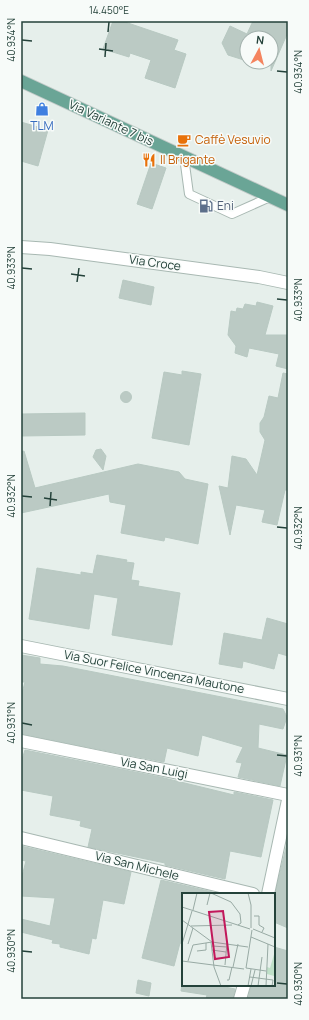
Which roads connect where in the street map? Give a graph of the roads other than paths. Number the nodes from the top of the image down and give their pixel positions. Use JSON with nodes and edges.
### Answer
{"nodes":[{"id":1,"x":21,"y":81,"type":"edge"},
{"id":2,"x":184,"y":157,"type":"junction"},
{"id":3,"x":270,"y":197,"type":"junction"},
{"id":4,"x":288,"y":205,"type":"edge"},
{"id":5,"x":21,"y":247,"type":"edge"},
{"id":6,"x":288,"y":283,"type":"edge"},
{"id":7,"x":21,"y":646,"type":"edge"},
{"id":8,"x":288,"y":698,"type":"edge"},
{"id":9,"x":21,"y":741,"type":"edge"},
{"id":10,"x":288,"y":795,"type":"edge"},
{"id":11,"x":288,"y":800,"type":"edge"},
{"id":12,"x":21,"y":838,"type":"edge"},
{"id":13,"x":250,"y":893,"type":"edge"},
{"id":14,"x":268,"y":893,"type":"edge"},
{"id":15,"x":244,"y":986,"type":"edge"},
{"id":16,"x":240,"y":999,"type":"edge"}],
"edges":[{"from":1,"to":2,"type":"main road","name":"Via Variante 7 bis"},
{"from":2,"to":3,"type":"main road","name":"Via Variante 7 bis"},
{"from":2,"to":3,"type":"lane"},
{"from":3,"to":4,"type":"main road","name":"Via Variante 7 bis"},
{"from":5,"to":6,"type":"street","name":"Via Croce"},
{"from":7,"to":8,"type":"street","name":"Via Suor Felice Vincenza Mautone"},
{"from":9,"to":10,"type":"street","name":"Via San Luigi"},
{"from":11,"to":14,"type":"street"},
{"from":12,"to":13,"type":"street","name":"Via San Michele"},
{"from":15,"to":16,"type":"street"}]}
